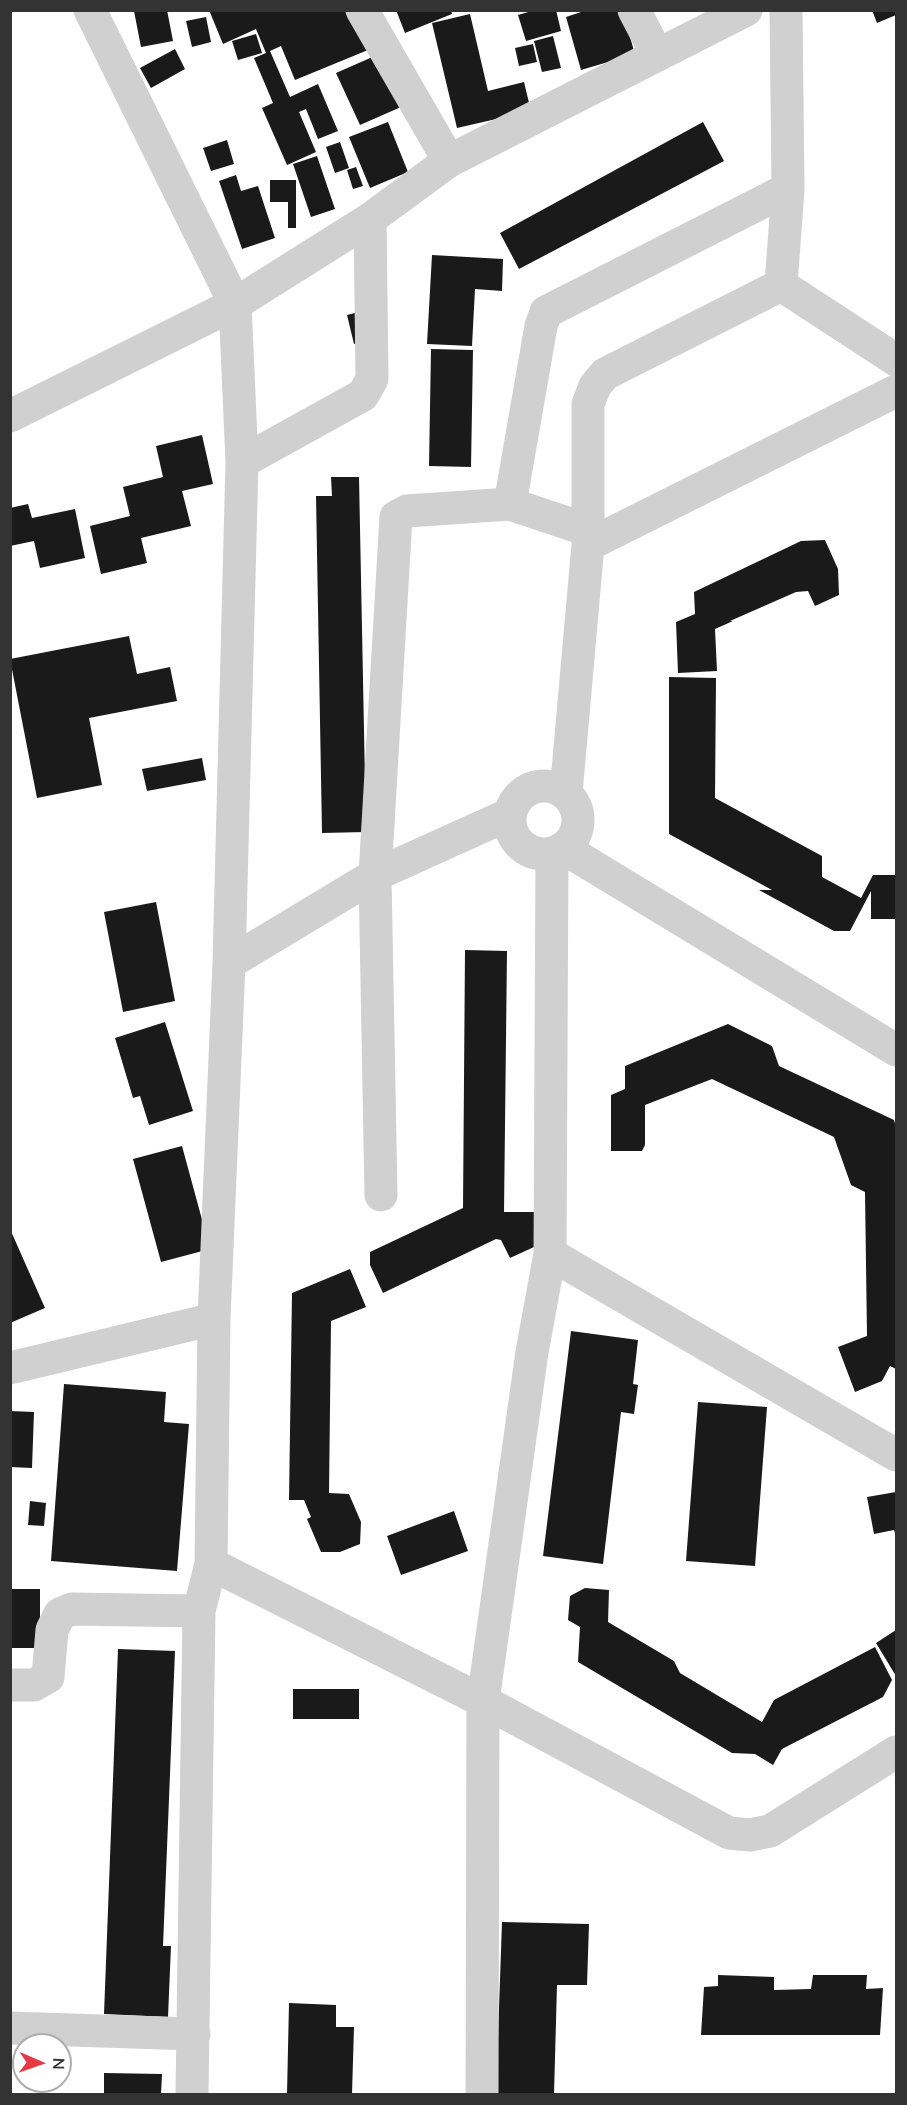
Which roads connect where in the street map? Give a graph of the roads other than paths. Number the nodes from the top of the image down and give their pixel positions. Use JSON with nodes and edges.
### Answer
{"nodes":[{"id":1,"x":90,"y":10,"type":"edge"},
{"id":2,"x":362,"y":10,"type":"edge"},
{"id":3,"x":634,"y":10,"type":"edge"},
{"id":4,"x":746,"y":10,"type":"edge"},
{"id":5,"x":786,"y":10,"type":"edge"},
{"id":6,"x":657,"y":54,"type":"junction"},
{"id":7,"x":449,"y":161,"type":"junction"},
{"id":8,"x":788,"y":189,"type":"junction"},
{"id":9,"x":370,"y":219,"type":"junction"},
{"id":10,"x":781,"y":285,"type":"junction"},
{"id":11,"x":235,"y":304,"type":"junction"},
{"id":12,"x":897,"y":360,"type":"edge"},
{"id":13,"x":897,"y":391,"type":"edge"},
{"id":14,"x":10,"y":416,"type":"edge"},
{"id":15,"x":242,"y":462,"type":"junction"},
{"id":16,"x":510,"y":504,"type":"junction"},
{"id":17,"x":588,"y":537,"type":"junction"},
{"id":18,"x":566,"y":793,"type":"junction"},
{"id":19,"x":510,"y":814,"type":"junction"},
{"id":20,"x":557,"y":850,"type":"junction"},
{"id":21,"x":375,"y":874,"type":"junction"},
{"id":22,"x":229,"y":963,"type":"junction"},
{"id":23,"x":897,"y":1050,"type":"edge"},
{"id":24,"x":381,"y":1195,"type":"dead end"},
{"id":25,"x":550,"y":1254,"type":"junction"},
{"id":26,"x":214,"y":1319,"type":"junction"},
{"id":27,"x":10,"y":1368,"type":"edge"},
{"id":28,"x":897,"y":1455,"type":"edge"},
{"id":29,"x":211,"y":1564,"type":"junction"},
{"id":30,"x":199,"y":1611,"type":"junction"},
{"id":31,"x":10,"y":1685,"type":"edge"},
{"id":32,"x":483,"y":1701,"type":"junction"},
{"id":33,"x":897,"y":1752,"type":"edge"},
{"id":34,"x":10,"y":2028,"type":"edge"},
{"id":35,"x":194,"y":2034,"type":"junction"},
{"id":36,"x":192,"y":2094,"type":"edge"},
{"id":37,"x":482,"y":2094,"type":"edge"}],
"edges":[{"from":1,"to":11,"type":"street"},
{"from":2,"to":7,"type":"street"},
{"from":3,"to":6,"type":"street"},
{"from":4,"to":6,"type":"street"},
{"from":5,"to":8,"type":"street"},
{"from":6,"to":7,"type":"street"},
{"from":7,"to":9,"type":"street"},
{"from":8,"to":10,"type":"street"},
{"from":8,"to":16,"type":"street"},
{"from":9,"to":11,"type":"street"},
{"from":9,"to":15,"type":"street"},
{"from":10,"to":12,"type":"street"},
{"from":10,"to":17,"type":"street"},
{"from":11,"to":14,"type":"street"},
{"from":11,"to":15,"type":"street"},
{"from":13,"to":17,"type":"street"},
{"from":15,"to":22,"type":"street"},
{"from":16,"to":17,"type":"street"},
{"from":16,"to":21,"type":"street"},
{"from":17,"to":18,"type":"street"},
{"from":18,"to":19,"type":"street"},
{"from":18,"to":20,"type":"street"},
{"from":19,"to":20,"type":"street"},
{"from":19,"to":21,"type":"street"},
{"from":20,"to":23,"type":"street"},
{"from":20,"to":25,"type":"street"},
{"from":21,"to":22,"type":"street"},
{"from":21,"to":24,"type":"street"},
{"from":22,"to":26,"type":"street"},
{"from":25,"to":28,"type":"street"},
{"from":25,"to":32,"type":"street"},
{"from":26,"to":27,"type":"street"},
{"from":26,"to":29,"type":"street"},
{"from":29,"to":30,"type":"street"},
{"from":29,"to":32,"type":"street"},
{"from":30,"to":31,"type":"street"},
{"from":30,"to":35,"type":"street"},
{"from":32,"to":33,"type":"street"},
{"from":32,"to":37,"type":"street"},
{"from":34,"to":35,"type":"street"},
{"from":35,"to":36,"type":"street"}]}
